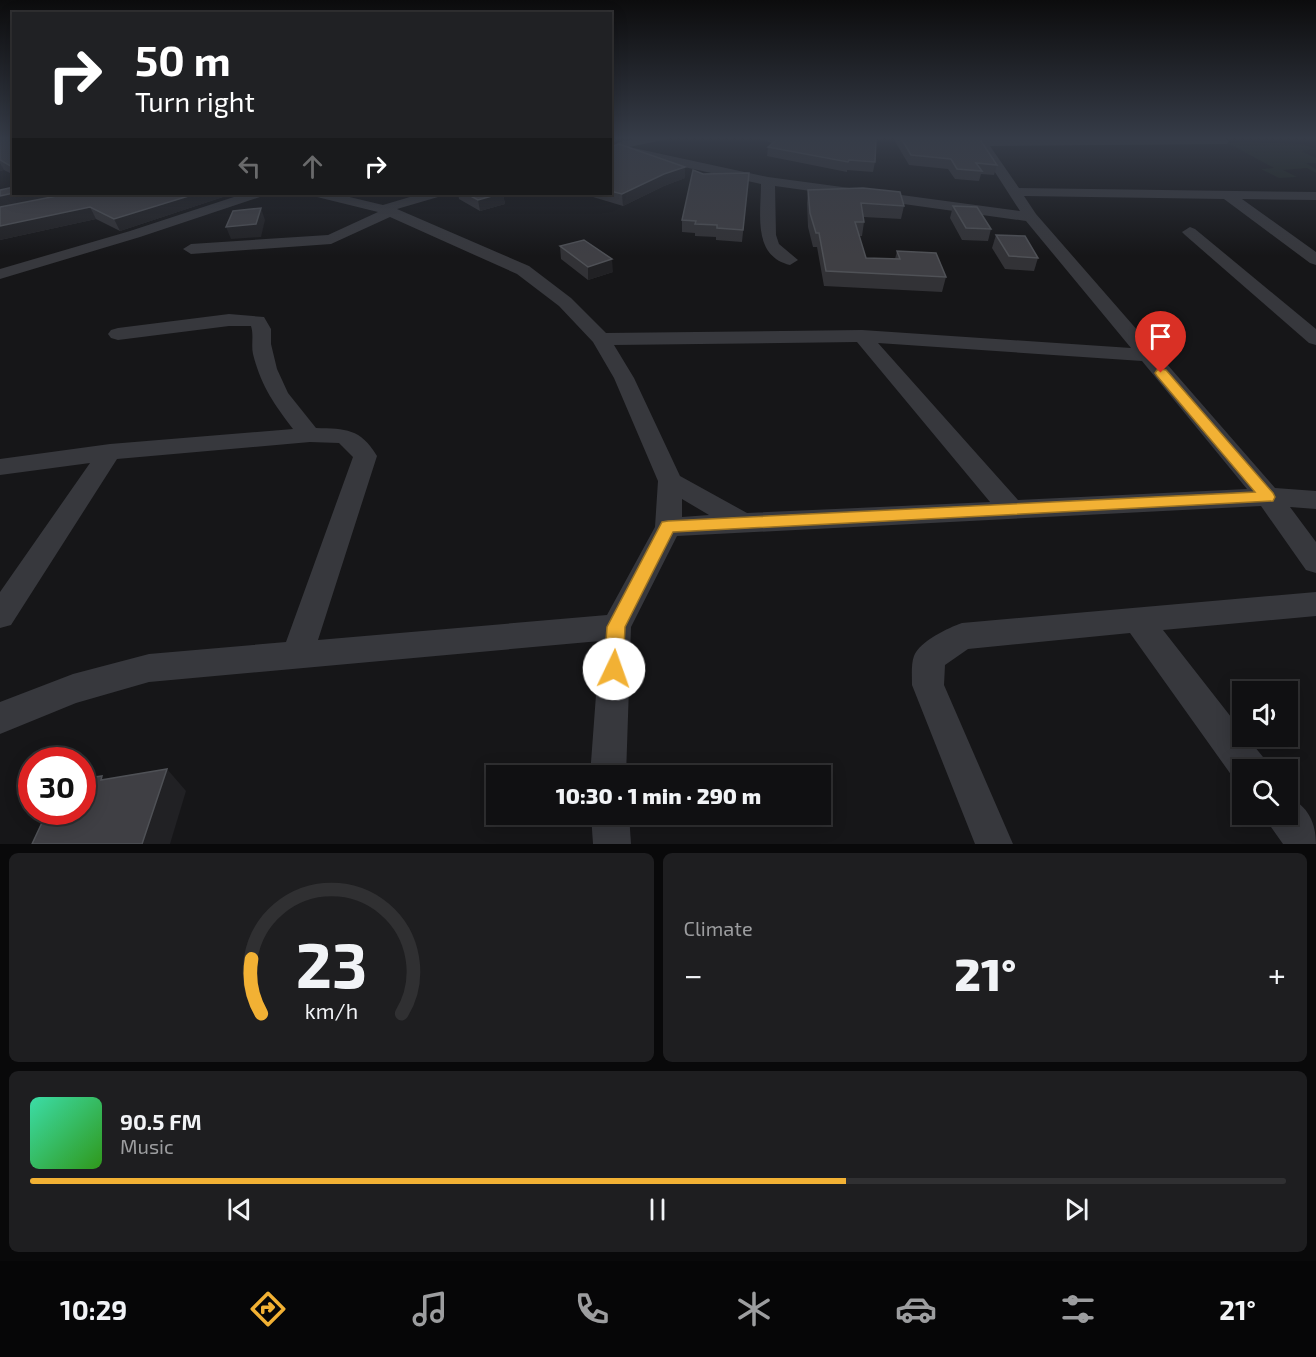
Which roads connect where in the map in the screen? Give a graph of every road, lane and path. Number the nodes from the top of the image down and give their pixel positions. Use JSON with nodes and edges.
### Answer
{"nodes":[{"id":1,"x":751,"y":177,"type":"edge"},
{"id":2,"x":1004,"y":177,"type":"edge"},
{"id":3,"x":768,"y":181,"type":"junction"},
{"id":4,"x":1014,"y":192,"type":"junction"},
{"id":5,"x":1226,"y":194,"type":"junction"},
{"id":6,"x":252,"y":195,"type":"edge"},
{"id":7,"x":326,"y":195,"type":"edge"},
{"id":8,"x":430,"y":195,"type":"edge"},
{"id":9,"x":1316,"y":196,"type":"edge"},
{"id":10,"x":386,"y":210,"type":"junction"},
{"id":11,"x":1031,"y":217,"type":"junction"},
{"id":12,"x":1190,"y":232,"type":"dead end"},
{"id":13,"x":192,"y":249,"type":"dead end"},
{"id":14,"x":790,"y":260,"type":"dead end"},
{"id":15,"x":1316,"y":260,"type":"edge"},
{"id":16,"x":0,"y":274,"type":"edge"},
{"id":17,"x":118,"y":334,"type":"dead end"},
{"id":18,"x":862,"y":336,"type":"junction"},
{"id":19,"x":601,"y":339,"type":"junction"},
{"id":20,"x":1316,"y":339,"type":"edge"},
{"id":21,"x":1146,"y":355,"type":"junction"},
{"id":22,"x":310,"y":435,"type":"junction"},
{"id":23,"x":110,"y":452,"type":"junction"},
{"id":24,"x":0,"y":466,"type":"edge"},
{"id":25,"x":670,"y":481,"type":"junction"},
{"id":26,"x":1268,"y":497,"type":"junction"},
{"id":27,"x":1316,"y":500,"type":"edge"},
{"id":28,"x":1011,"y":509,"type":"junction"},
{"id":29,"x":741,"y":522,"type":"junction"},
{"id":30,"x":668,"y":527,"type":"junction"},
{"id":31,"x":1316,"y":562,"type":"edge"},
{"id":32,"x":1316,"y":604,"type":"edge"},
{"id":33,"x":0,"y":616,"type":"edge"},
{"id":34,"x":1137,"y":620,"type":"junction"},
{"id":35,"x":616,"y":627,"type":"junction"},
{"id":36,"x":297,"y":655,"type":"junction"},
{"id":37,"x":0,"y":718,"type":"edge"},
{"id":38,"x":1242,"y":759,"type":"edge"},
{"id":39,"x":609,"y":765,"type":"edge"},
{"id":40,"x":611,"y":825,"type":"edge"},
{"id":41,"x":1292,"y":825,"type":"edge"},
{"id":42,"x":612,"y":844,"type":"edge"},
{"id":43,"x":994,"y":844,"type":"edge"},
{"id":44,"x":1306,"y":844,"type":"edge"}],
"edges":[{"from":1,"to":3,"type":"street"},
{"from":2,"to":4,"type":"street"},
{"from":3,"to":11,"type":"street"},
{"from":3,"to":14,"type":"street"},
{"from":4,"to":5,"type":"street"},
{"from":4,"to":11,"type":"street"},
{"from":5,"to":9,"type":"street"},
{"from":5,"to":15,"type":"street"},
{"from":6,"to":16,"type":"street"},
{"from":7,"to":10,"type":"street"},
{"from":8,"to":10,"type":"street"},
{"from":10,"to":13,"type":"street"},
{"from":10,"to":19,"type":"street"},
{"from":11,"to":21,"type":"street"},
{"from":12,"to":20,"type":"street"},
{"from":17,"to":22,"type":"street"},
{"from":18,"to":19,"type":"street"},
{"from":18,"to":21,"type":"street"},
{"from":18,"to":28,"type":"street"},
{"from":19,"to":25,"type":"street"},
{"from":21,"to":26,"type":"street"},
{"from":22,"to":23,"type":"street"},
{"from":22,"to":36,"type":"street"},
{"from":23,"to":24,"type":"street"},
{"from":23,"to":33,"type":"street"},
{"from":25,"to":29,"type":"street"},
{"from":25,"to":30,"type":"street"},
{"from":26,"to":27,"type":"street"},
{"from":26,"to":28,"type":"street"},
{"from":26,"to":31,"type":"street"},
{"from":28,"to":29,"type":"street"},
{"from":29,"to":30,"type":"street"},
{"from":30,"to":35,"type":"street"},
{"from":32,"to":34,"type":"street"},
{"from":34,"to":38,"type":"street"},
{"from":34,"to":43,"type":"street"},
{"from":35,"to":36,"type":"street"},
{"from":35,"to":39,"type":"street"},
{"from":36,"to":37,"type":"street"},
{"from":40,"to":42,"type":"street"},
{"from":41,"to":44,"type":"street"}]}
